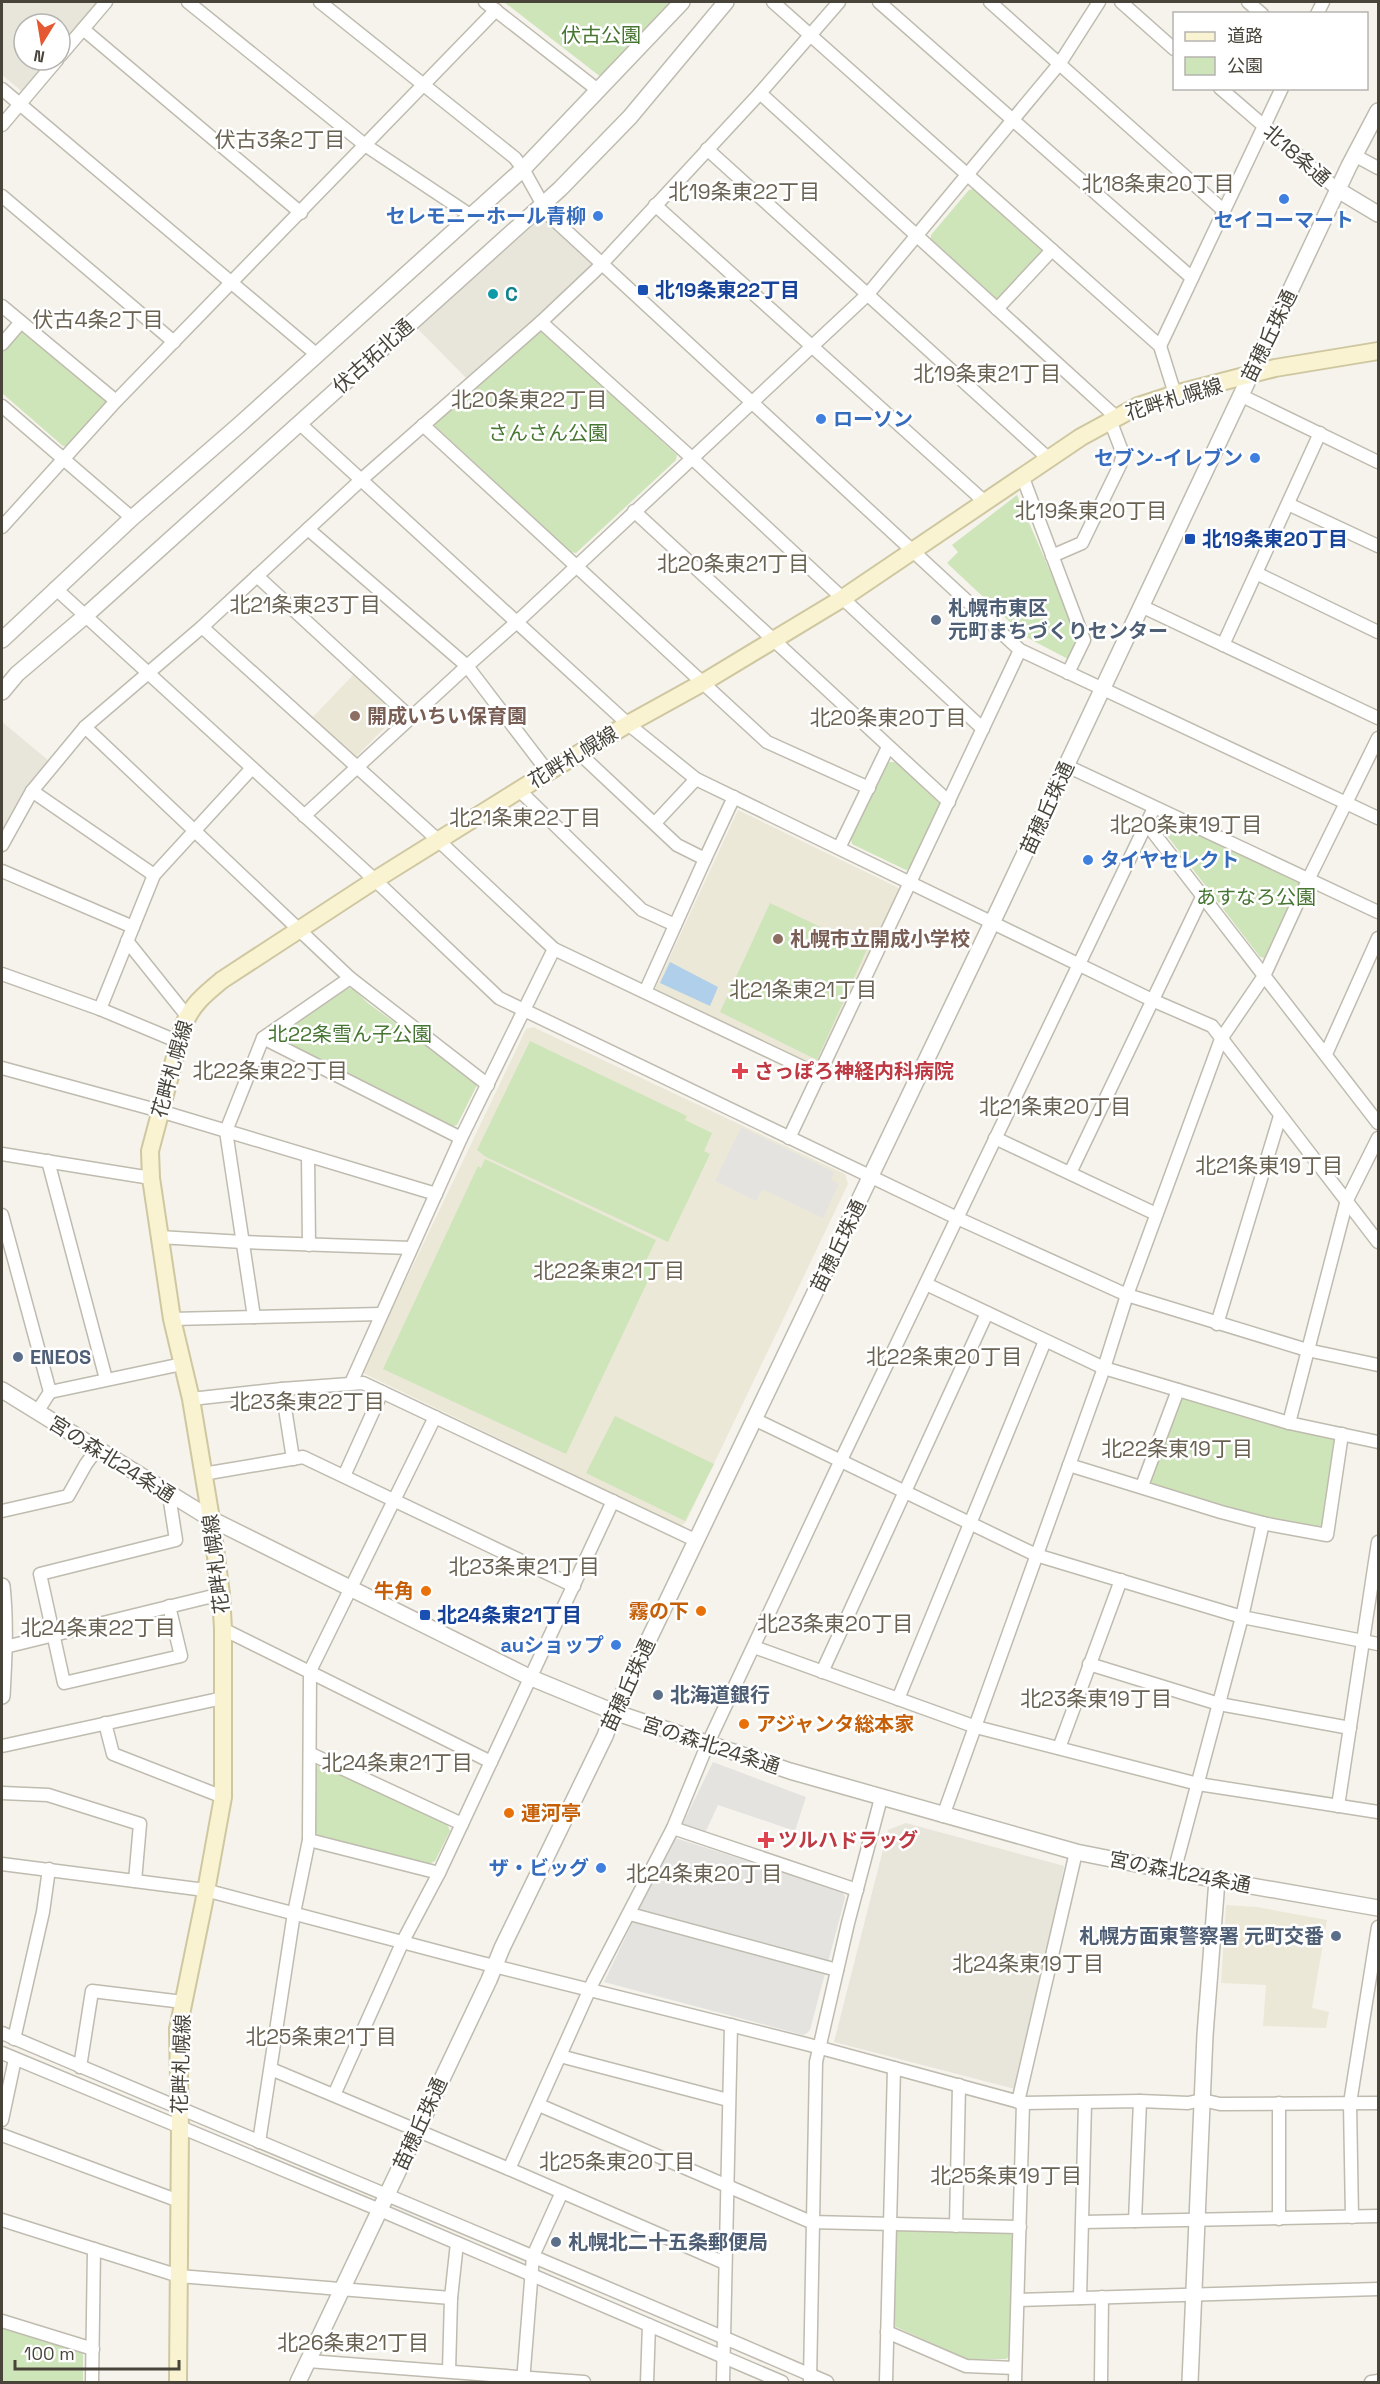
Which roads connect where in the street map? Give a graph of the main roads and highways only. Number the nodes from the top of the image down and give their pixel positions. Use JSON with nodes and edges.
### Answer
{"nodes":[{"id":1,"x":1378,"y":351,"type":"edge"},
{"id":2,"x":178,"y":2382,"type":"edge"}],
"edges":[{"from":1,"to":2,"type":"main road","name":"花畔札幌線"}]}
